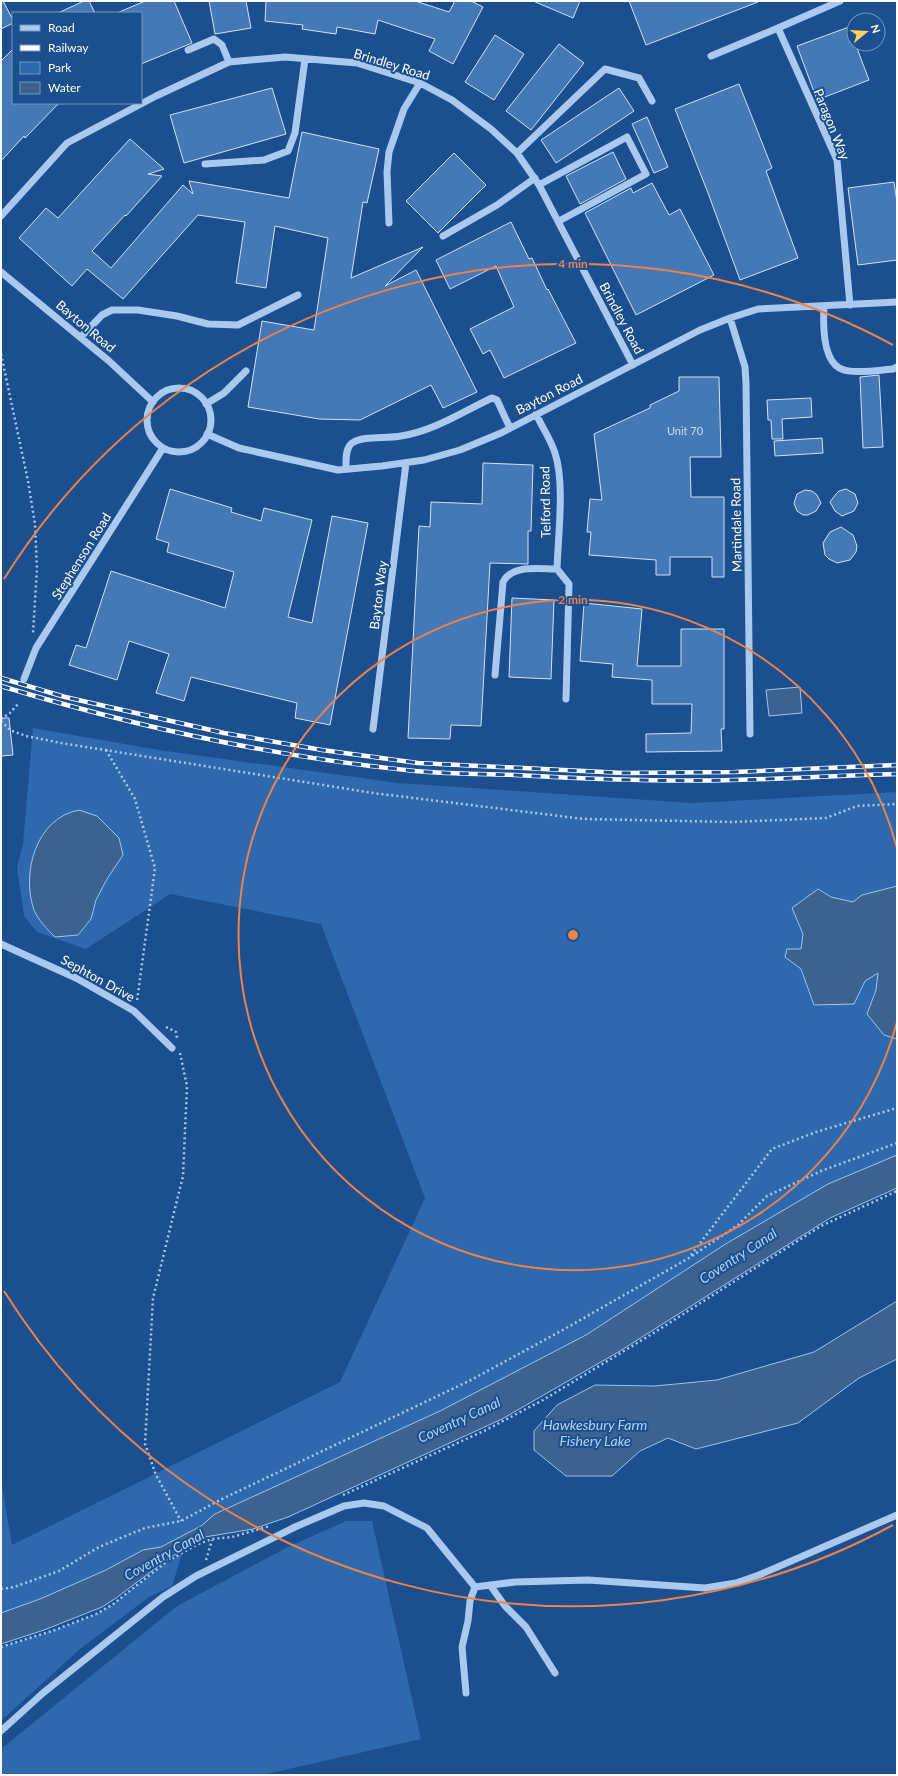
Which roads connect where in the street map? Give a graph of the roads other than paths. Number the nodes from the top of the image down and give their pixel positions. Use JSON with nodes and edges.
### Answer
{"nodes":[{"id":1,"x":840,"y":1,"type":"edge"},
{"id":2,"x":778,"y":28,"type":"junction"},
{"id":3,"x":188,"y":50,"type":"dead end"},
{"id":4,"x":711,"y":56,"type":"dead end"},
{"id":5,"x":305,"y":59,"type":"junction"},
{"id":6,"x":229,"y":62,"type":"junction"},
{"id":7,"x":420,"y":83,"type":"junction"},
{"id":8,"x":652,"y":101,"type":"dead end"},
{"id":9,"x":142,"y":103,"type":"edge"},
{"id":10,"x":141,"y":104,"type":"edge"},
{"id":11,"x":517,"y":153,"type":"junction"},
{"id":12,"x":205,"y":164,"type":"dead end"},
{"id":13,"x":535,"y":178,"type":"junction"},
{"id":14,"x":540,"y":185,"type":"junction"},
{"id":15,"x":1,"y":216,"type":"edge"},
{"id":16,"x":559,"y":221,"type":"junction"},
{"id":17,"x":389,"y":223,"type":"dead end"},
{"id":18,"x":443,"y":236,"type":"dead end"},
{"id":19,"x":1,"y":272,"type":"edge"},
{"id":20,"x":298,"y":295,"type":"dead end"},
{"id":21,"x":897,"y":302,"type":"edge"},
{"id":22,"x":850,"y":305,"type":"junction"},
{"id":23,"x":824,"y":306,"type":"junction"},
{"id":24,"x":730,"y":318,"type":"junction"},
{"id":25,"x":80,"y":337,"type":"junction"},
{"id":26,"x":634,"y":365,"type":"junction"},
{"id":27,"x":897,"y":367,"type":"edge"},
{"id":28,"x":246,"y":371,"type":"dead end"},
{"id":29,"x":153,"y":402,"type":"junction"},
{"id":30,"x":206,"y":404,"type":"junction"},
{"id":31,"x":536,"y":414,"type":"junction"},
{"id":32,"x":510,"y":428,"type":"junction"},
{"id":33,"x":207,"y":434,"type":"junction"},
{"id":34,"x":163,"y":448,"type":"junction"},
{"id":35,"x":406,"y":463,"type":"junction"},
{"id":36,"x":346,"y":469,"type":"junction"},
{"id":37,"x":557,"y":570,"type":"junction"},
{"id":38,"x":495,"y":674,"type":"dead end"},
{"id":39,"x":24,"y":679,"type":"dead end"},
{"id":40,"x":566,"y":699,"type":"dead end"},
{"id":41,"x":373,"y":729,"type":"dead end"},
{"id":42,"x":750,"y":734,"type":"dead end"},
{"id":43,"x":1,"y":944,"type":"edge"},
{"id":44,"x":176,"y":1048,"type":"road end"},
{"id":45,"x":897,"y":1515,"type":"edge"},
{"id":46,"x":490,"y":1585,"type":"junction"},
{"id":47,"x":475,"y":1587,"type":"junction"},
{"id":48,"x":555,"y":1673,"type":"dead end"},
{"id":49,"x":466,"y":1693,"type":"dead end"},
{"id":50,"x":1,"y":1731,"type":"edge"}],
"edges":[{"from":1,"to":2,"type":"street"},
{"from":2,"to":4,"type":"street"},
{"from":2,"to":22,"type":"street","name":"Paragon Way"},
{"from":3,"to":6,"type":"street"},
{"from":5,"to":6,"type":"street","name":"Brindley Road"},
{"from":5,"to":7,"type":"street","name":"Brindley Road"},
{"from":5,"to":12,"type":"street"},
{"from":6,"to":9,"type":"street","name":"Brindley Road"},
{"from":7,"to":11,"type":"street","name":"Brindley Road"},
{"from":7,"to":17,"type":"street"},
{"from":8,"to":11,"type":"street"},
{"from":10,"to":15,"type":"street","name":"Brindley Road"},
{"from":11,"to":13,"type":"street","name":"Brindley Road"},
{"from":13,"to":14,"type":"street","name":"Brindley Road"},
{"from":13,"to":18,"type":"street"},
{"from":14,"to":16,"type":"street","name":"Brindley Road"},
{"from":14,"to":16,"type":"street"},
{"from":16,"to":26,"type":"street","name":"Brindley Road"},
{"from":19,"to":25,"type":"street","name":"Bayton Road"},
{"from":20,"to":25,"type":"street"},
{"from":21,"to":22,"type":"street","name":"Bayton Road"},
{"from":22,"to":23,"type":"street","name":"Bayton Road"},
{"from":23,"to":24,"type":"street","name":"Bayton Road"},
{"from":23,"to":27,"type":"street"},
{"from":24,"to":26,"type":"street","name":"Bayton Road"},
{"from":24,"to":42,"type":"street","name":"Martindale Road"},
{"from":25,"to":29,"type":"street","name":"Bayton Road"},
{"from":26,"to":31,"type":"street","name":"Bayton Road"},
{"from":28,"to":30,"type":"street"},
{"from":29,"to":30,"type":"street"},
{"from":29,"to":34,"type":"street"},
{"from":30,"to":33,"type":"street"},
{"from":31,"to":32,"type":"street","name":"Bayton Road"},
{"from":31,"to":37,"type":"street","name":"Telford Road"},
{"from":32,"to":35,"type":"street","name":"Bayton Road"},
{"from":32,"to":36,"type":"street"},
{"from":33,"to":34,"type":"street"},
{"from":33,"to":36,"type":"street","name":"Bayton Road"},
{"from":34,"to":39,"type":"street","name":"Stephenson Road"},
{"from":35,"to":36,"type":"street","name":"Bayton Road"},
{"from":35,"to":41,"type":"street","name":"Bayton Way"},
{"from":37,"to":38,"type":"street"},
{"from":37,"to":40,"type":"street"},
{"from":43,"to":44,"type":"street","name":"Sephton Drive"},
{"from":45,"to":46,"type":"street"},
{"from":46,"to":47,"type":"street"},
{"from":46,"to":48,"type":"street"},
{"from":47,"to":49,"type":"street"},
{"from":47,"to":50,"type":"street"}]}
